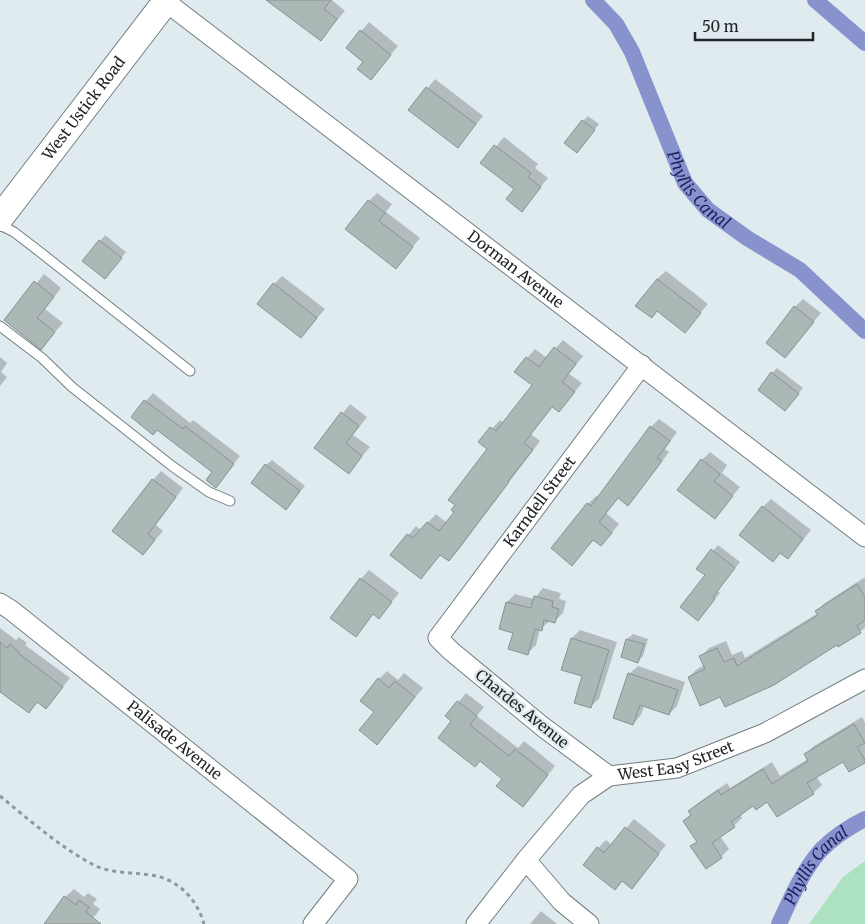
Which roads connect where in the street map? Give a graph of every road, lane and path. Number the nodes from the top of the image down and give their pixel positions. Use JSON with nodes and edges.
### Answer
{"nodes":[{"id":1,"x":166,"y":1,"type":"edge"},
{"id":2,"x":0,"y":218,"type":"edge"},
{"id":3,"x":0,"y":225,"type":"edge"},
{"id":4,"x":0,"y":326,"type":"edge"},
{"id":5,"x":642,"y":365,"type":"junction"},
{"id":6,"x":190,"y":371,"type":"dead end"},
{"id":7,"x":230,"y":501,"type":"dead end"},
{"id":8,"x":865,"y":537,"type":"edge"},
{"id":9,"x":0,"y":603,"type":"edge"},
{"id":10,"x":438,"y":638,"type":"joint"},
{"id":11,"x":865,"y":679,"type":"edge"},
{"id":12,"x":610,"y":776,"type":"junction"},
{"id":13,"x":0,"y":796,"type":"edge"},
{"id":14,"x":526,"y":860,"type":"junction"},
{"id":15,"x":204,"y":924,"type":"edge"},
{"id":16,"x":313,"y":924,"type":"edge"},
{"id":17,"x":476,"y":924,"type":"edge"},
{"id":18,"x":589,"y":924,"type":"edge"}],
"edges":[{"from":1,"to":2,"type":"main road","name":"West Ustick Road"},
{"from":1,"to":5,"type":"street","name":"Dorman Avenue"},
{"from":3,"to":6,"type":"lane"},
{"from":4,"to":7,"type":"lane"},
{"from":5,"to":8,"type":"street","name":"Dorman Avenue"},
{"from":5,"to":10,"type":"street","name":"Karndell Street"},
{"from":9,"to":16,"type":"street","name":"Palisade Avenue"},
{"from":10,"to":12,"type":"street","name":"Chardes Avenue"},
{"from":11,"to":12,"type":"street","name":"West Easy Street"},
{"from":12,"to":14,"type":"street","name":"West Easy Street"},
{"from":13,"to":15,"type":"path"},
{"from":14,"to":17,"type":"street","name":"West Easy Street"},
{"from":14,"to":18,"type":"street"}]}
